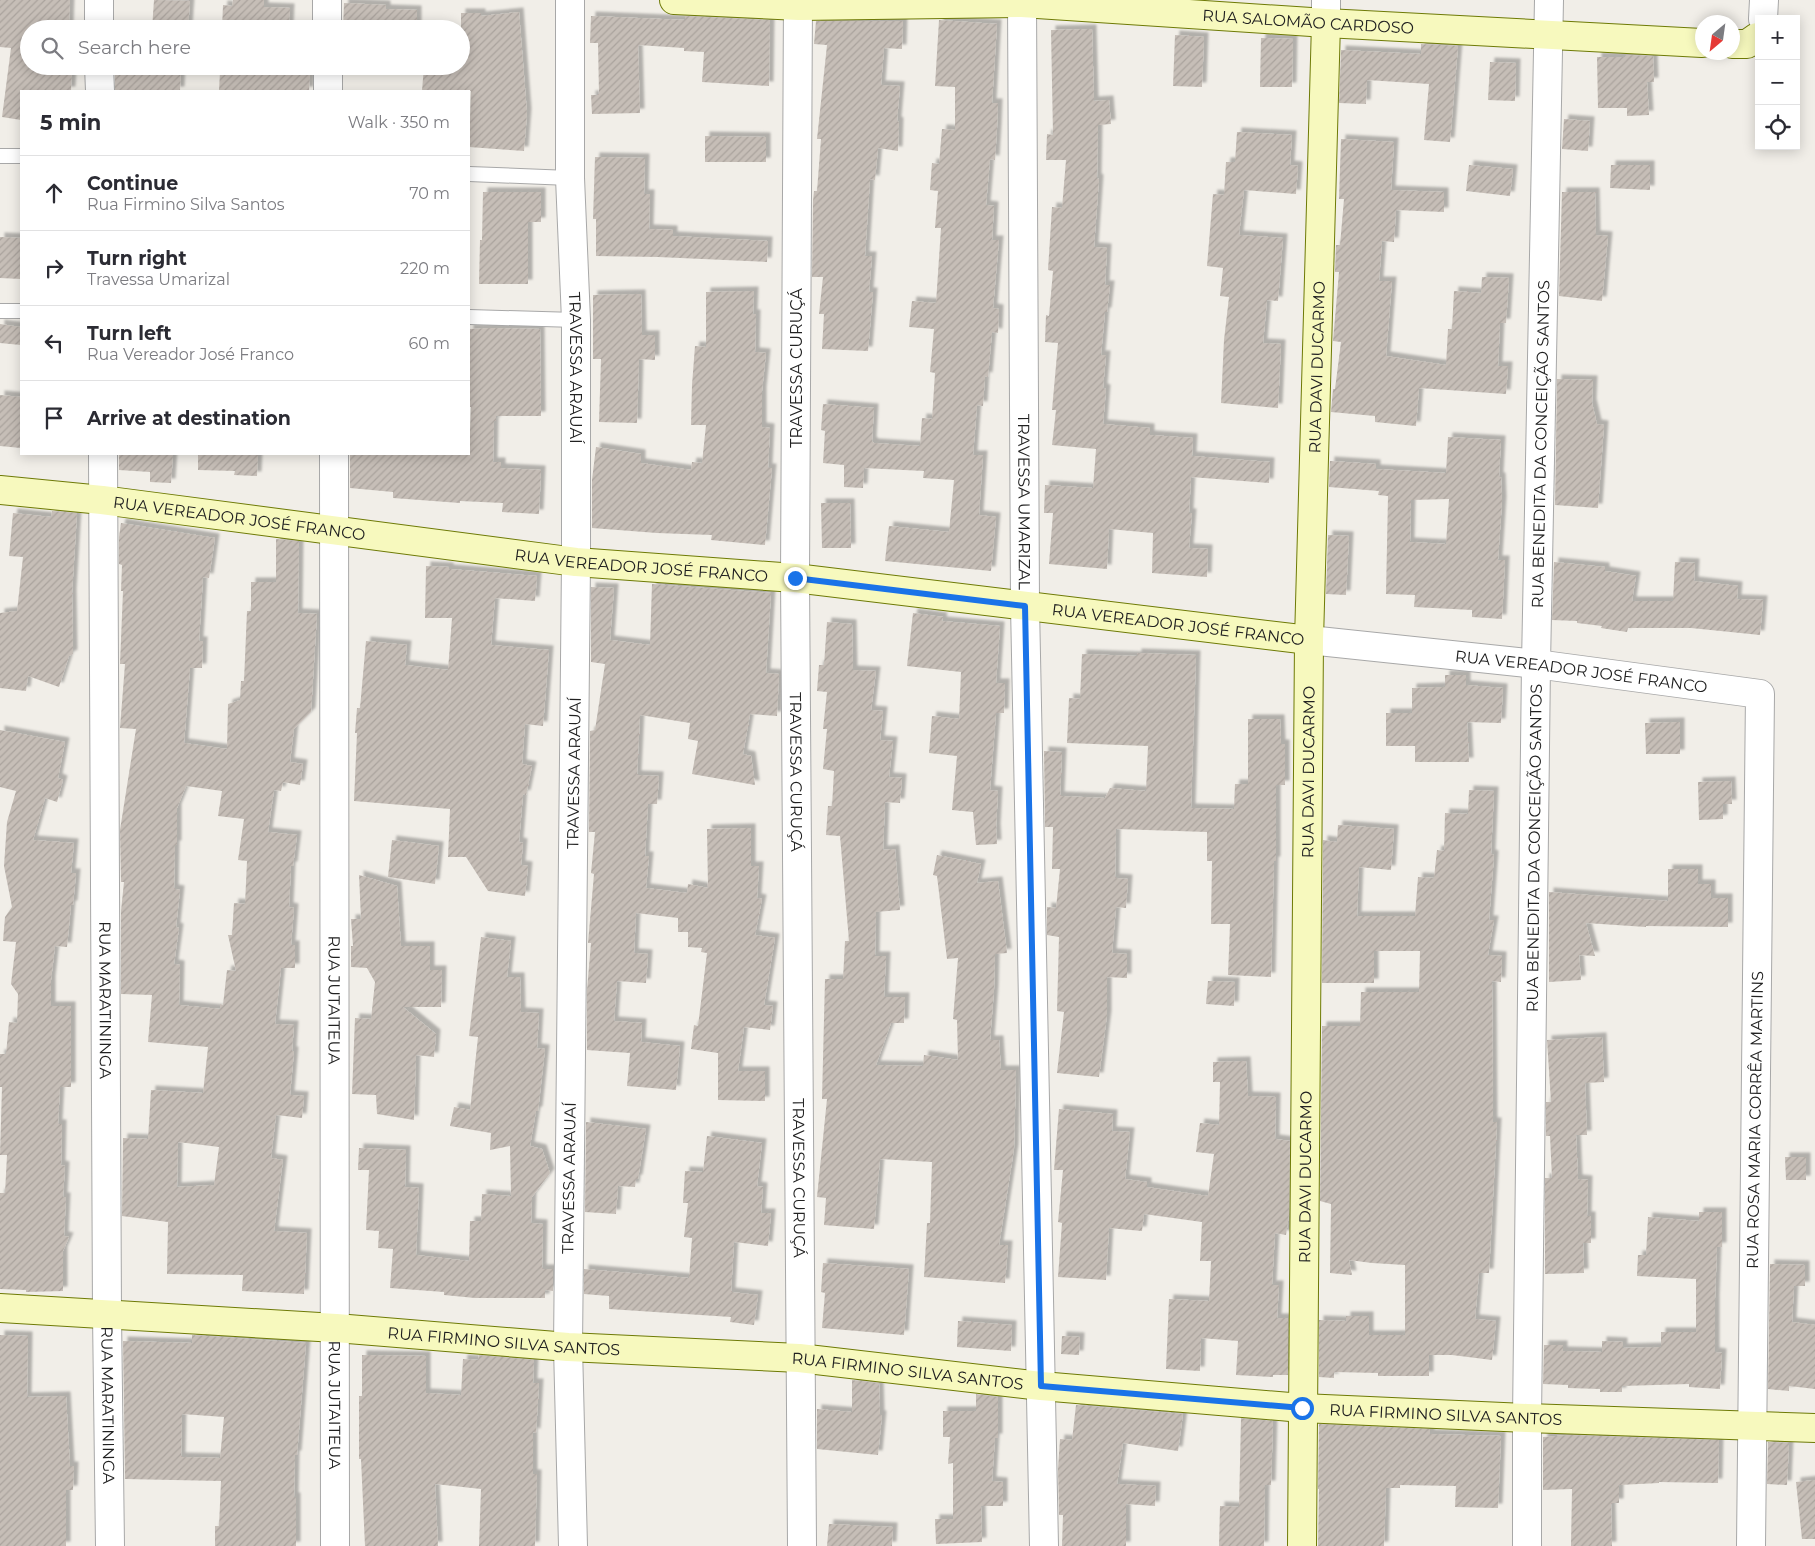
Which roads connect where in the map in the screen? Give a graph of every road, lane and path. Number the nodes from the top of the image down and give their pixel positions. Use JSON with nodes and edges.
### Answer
{"nodes":[{"id":1,"x":99,"y":0,"type":"edge"},
{"id":2,"x":327,"y":0,"type":"edge"},
{"id":3,"x":570,"y":0,"type":"edge"},
{"id":4,"x":674,"y":0,"type":"edge"},
{"id":5,"x":1549,"y":0,"type":"edge"},
{"id":6,"x":1764,"y":0,"type":"edge"},
{"id":7,"x":1022,"y":2,"type":"edge"},
{"id":8,"x":798,"y":3,"type":"edge"},
{"id":9,"x":1326,"y":12,"type":"edge"},
{"id":10,"x":99,"y":20,"type":"edge"},
{"id":11,"x":327,"y":20,"type":"edge"},
{"id":12,"x":1753,"y":33,"type":"edge"},
{"id":13,"x":1549,"y":34,"type":"junction"},
{"id":14,"x":1695,"y":43,"type":"edge"},
{"id":15,"x":100,"y":75,"type":"edge"},
{"id":16,"x":328,"y":75,"type":"edge"},
{"id":17,"x":100,"y":90,"type":"edge"},
{"id":18,"x":328,"y":90,"type":"edge"},
{"id":19,"x":0,"y":156,"type":"edge"},
{"id":20,"x":20,"y":156,"type":"edge"},
{"id":21,"x":470,"y":174,"type":"edge"},
{"id":22,"x":570,"y":178,"type":"junction"},
{"id":23,"x":0,"y":311,"type":"edge"},
{"id":24,"x":20,"y":311,"type":"edge"},
{"id":25,"x":470,"y":317,"type":"edge"},
{"id":26,"x":576,"y":320,"type":"junction"},
{"id":27,"x":103,"y":455,"type":"edge"},
{"id":28,"x":334,"y":455,"type":"edge"},
{"id":29,"x":0,"y":490,"type":"edge"},
{"id":30,"x":102,"y":500,"type":"junction"},
{"id":31,"x":334,"y":530,"type":"junction"},
{"id":32,"x":576,"y":562,"type":"junction"},
{"id":33,"x":795,"y":578,"type":"junction"},
{"id":34,"x":1025,"y":606,"type":"junction"},
{"id":35,"x":1309,"y":640,"type":"junction"},
{"id":36,"x":1536,"y":664,"type":"junction"},
{"id":37,"x":1760,"y":694,"type":"joint"},
{"id":38,"x":0,"y":1308,"type":"edge"},
{"id":39,"x":106,"y":1315,"type":"junction"},
{"id":40,"x":336,"y":1328,"type":"junction"},
{"id":41,"x":568,"y":1347,"type":"junction"},
{"id":42,"x":799,"y":1358,"type":"junction"},
{"id":43,"x":1041,"y":1386,"type":"junction"},
{"id":44,"x":1302,"y":1408,"type":"junction"},
{"id":45,"x":1527,"y":1418,"type":"junction"},
{"id":46,"x":1751,"y":1426,"type":"junction"},
{"id":47,"x":1815,"y":1428,"type":"edge"},
{"id":48,"x":110,"y":1546,"type":"edge"},
{"id":49,"x":335,"y":1546,"type":"edge"},
{"id":50,"x":573,"y":1546,"type":"edge"},
{"id":51,"x":802,"y":1546,"type":"edge"},
{"id":52,"x":1044,"y":1546,"type":"edge"},
{"id":53,"x":1302,"y":1546,"type":"edge"},
{"id":54,"x":1527,"y":1546,"type":"edge"},
{"id":55,"x":1750,"y":1546,"type":"edge"}],
"edges":[{"from":1,"to":10,"type":"street"},
{"from":2,"to":11,"type":"street"},
{"from":3,"to":22,"type":"street","name":"TRAVESSA ARAUAÍ"},
{"from":4,"to":8,"type":"street","name":"RUA SALOMÃO CARDOSO"},
{"from":5,"to":13,"type":"street","name":"RUA BENEDITA DA CONCEIÇÃO SANTOS"},
{"from":6,"to":12,"type":"street"},
{"from":7,"to":8,"type":"street","name":"RUA SALOMÃO CARDOSO"},
{"from":7,"to":9,"type":"street","name":"RUA SALOMÃO CARDOSO"},
{"from":7,"to":34,"type":"street","name":"TRAVESSA UMARIZAL"},
{"from":8,"to":33,"type":"street","name":"TRAVESSA CURUÇÁ"},
{"from":9,"to":13,"type":"street","name":"RUA SALOMÃO CARDOSO"},
{"from":9,"to":35,"type":"street","name":"RUA DAVI DUCARMO"},
{"from":13,"to":14,"type":"street","name":"RUA SALOMÃO CARDOSO"},
{"from":13,"to":36,"type":"street","name":"RUA BENEDITA DA CONCEIÇÃO SANTOS"},
{"from":15,"to":17,"type":"street"},
{"from":16,"to":18,"type":"street"},
{"from":19,"to":20,"type":"lane"},
{"from":21,"to":22,"type":"lane"},
{"from":22,"to":26,"type":"street","name":"TRAVESSA ARAUAÍ"},
{"from":23,"to":24,"type":"lane"},
{"from":25,"to":26,"type":"lane"},
{"from":26,"to":32,"type":"street","name":"TRAVESSA ARAUAÍ"},
{"from":27,"to":30,"type":"street","name":"RUA MARATININGA"},
{"from":28,"to":31,"type":"street","name":"RUA JUTAITEUA"},
{"from":29,"to":30,"type":"street","name":"RUA VEREADOR JOSÉ FRANCO"},
{"from":30,"to":31,"type":"street","name":"RUA VEREADOR JOSÉ FRANCO"},
{"from":30,"to":39,"type":"street","name":"RUA MARATININGA"},
{"from":31,"to":32,"type":"street","name":"RUA VEREADOR JOSÉ FRANCO"},
{"from":31,"to":40,"type":"street","name":"RUA JUTAITEUA"},
{"from":32,"to":33,"type":"street","name":"RUA VEREADOR JOSÉ FRANCO"},
{"from":32,"to":41,"type":"street","name":"TRAVESSA ARAUAÍ"},
{"from":33,"to":34,"type":"street","name":"RUA VEREADOR JOSÉ FRANCO"},
{"from":33,"to":42,"type":"street","name":"TRAVESSA CURUÇÁ"},
{"from":34,"to":35,"type":"street","name":"RUA VEREADOR JOSÉ FRANCO"},
{"from":34,"to":43,"type":"street","name":"TRAVESSA UMARIZAL"},
{"from":35,"to":36,"type":"street","name":"RUA VEREADOR JOSÉ FRANCO"},
{"from":35,"to":44,"type":"street","name":"RUA DAVI DUCARMO"},
{"from":36,"to":37,"type":"street","name":"RUA VEREADOR JOSÉ FRANCO"},
{"from":36,"to":45,"type":"street","name":"RUA BENEDITA DA CONCEIÇÃO SANTOS"},
{"from":37,"to":46,"type":"street","name":"RUA ROSA MARIA CORRÊA MARTINS"},
{"from":38,"to":39,"type":"street","name":"RUA FIRMINO SILVA SANTOS"},
{"from":39,"to":40,"type":"street","name":"RUA FIRMINO SILVA SANTOS"},
{"from":39,"to":48,"type":"street","name":"RUA MARATININGA"},
{"from":40,"to":41,"type":"street","name":"RUA FIRMINO SILVA SANTOS"},
{"from":40,"to":49,"type":"street","name":"RUA JUTAITEUA"},
{"from":41,"to":42,"type":"street","name":"RUA FIRMINO SILVA SANTOS"},
{"from":41,"to":50,"type":"street","name":"TRAVESSA ARAUAÍ"},
{"from":42,"to":43,"type":"street","name":"RUA FIRMINO SILVA SANTOS"},
{"from":42,"to":51,"type":"street","name":"TRAVESSA CURUÇÁ"},
{"from":43,"to":44,"type":"street","name":"RUA FIRMINO SILVA SANTOS"},
{"from":43,"to":52,"type":"street","name":"TRAVESSA UMARIZAL"},
{"from":44,"to":45,"type":"street","name":"RUA FIRMINO SILVA SANTOS"},
{"from":44,"to":53,"type":"street","name":"RUA DAVI DUCARMO"},
{"from":45,"to":46,"type":"street","name":"RUA FIRMINO SILVA SANTOS"},
{"from":45,"to":54,"type":"street","name":"RUA BENEDITA DA CONCEIÇÃO SANTOS"},
{"from":46,"to":47,"type":"street","name":"RUA FIRMINO SILVA SANTOS"},
{"from":46,"to":55,"type":"street","name":"RUA ROSA MARIA CORRÊA MARTINS"}]}
